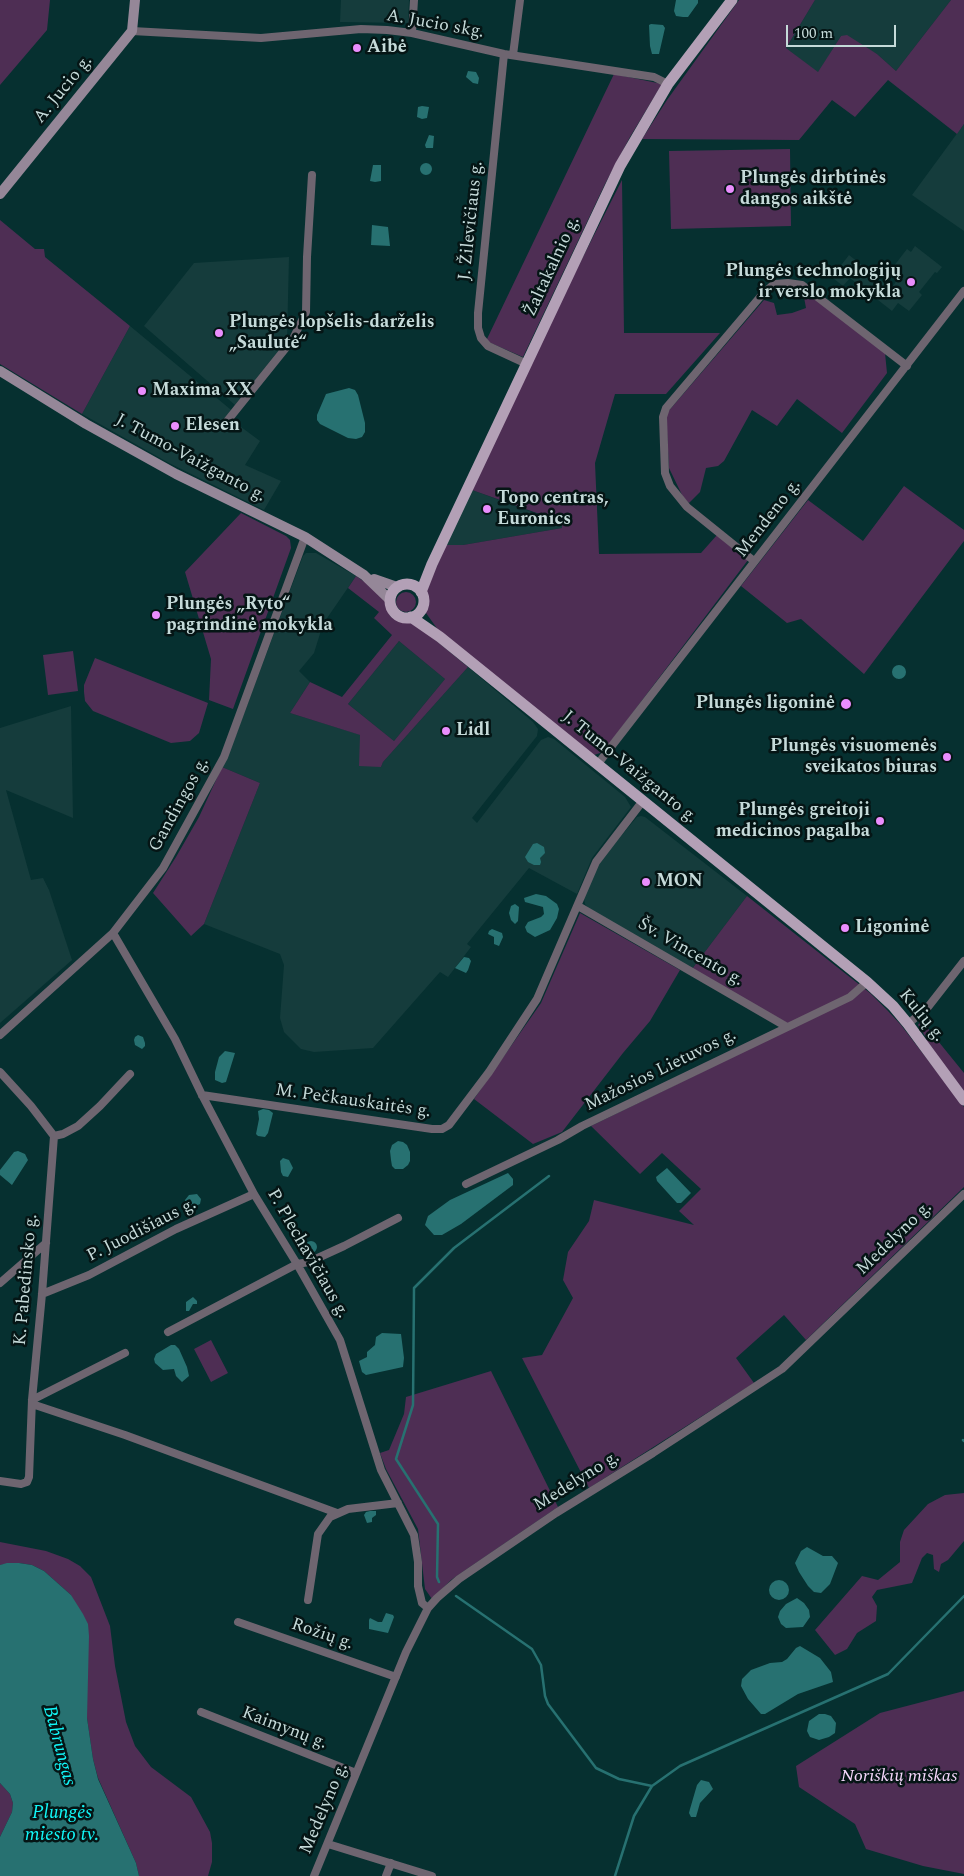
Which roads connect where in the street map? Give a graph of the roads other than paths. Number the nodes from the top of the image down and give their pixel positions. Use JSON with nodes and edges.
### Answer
{"nodes":[{"id":1,"x":135,"y":0,"type":"edge"},
{"id":2,"x":414,"y":0,"type":"edge"},
{"id":3,"x":520,"y":0,"type":"edge"},
{"id":4,"x":732,"y":0,"type":"edge"},
{"id":5,"x":132,"y":31,"type":"junction"},
{"id":6,"x":412,"y":33,"type":"junction"},
{"id":7,"x":504,"y":54,"type":"junction"},
{"id":8,"x":513,"y":55,"type":"junction"},
{"id":9,"x":668,"y":84,"type":"junction"},
{"id":10,"x":312,"y":175,"type":"dead end"},
{"id":11,"x":0,"y":194,"type":"edge"},
{"id":12,"x":964,"y":292,"type":"edge"},
{"id":13,"x":527,"y":364,"type":"junction"},
{"id":14,"x":907,"y":366,"type":"junction"},
{"id":15,"x":0,"y":372,"type":"edge"},
{"id":16,"x":228,"y":420,"type":"dead end"},
{"id":17,"x":305,"y":536,"type":"junction"},
{"id":18,"x":754,"y":562,"type":"junction"},
{"id":19,"x":364,"y":575,"type":"junction"},
{"id":20,"x":397,"y":586,"type":"junction"},
{"id":21,"x":416,"y":588,"type":"junction"},
{"id":22,"x":390,"y":599,"type":"junction"},
{"id":23,"x":421,"y":610,"type":"junction"},
{"id":24,"x":411,"y":618,"type":"junction"},
{"id":25,"x":440,"y":638,"type":"junction"},
{"id":26,"x":597,"y":765,"type":"junction"},
{"id":27,"x":642,"y":802,"type":"junction"},
{"id":28,"x":578,"y":906,"type":"junction"},
{"id":29,"x":113,"y":932,"type":"junction"},
{"id":30,"x":964,"y":961,"type":"edge"},
{"id":31,"x":866,"y":982,"type":"junction"},
{"id":32,"x":908,"y":1024,"type":"junction"},
{"id":33,"x":787,"y":1027,"type":"junction"},
{"id":34,"x":0,"y":1035,"type":"edge"},
{"id":35,"x":0,"y":1072,"type":"edge"},
{"id":36,"x":130,"y":1074,"type":"dead end"},
{"id":37,"x":202,"y":1095,"type":"junction"},
{"id":38,"x":964,"y":1100,"type":"edge"},
{"id":39,"x":54,"y":1136,"type":"junction"},
{"id":40,"x":466,"y":1184,"type":"dead end"},
{"id":41,"x":254,"y":1194,"type":"junction"},
{"id":42,"x":964,"y":1194,"type":"edge"},
{"id":43,"x":398,"y":1218,"type":"dead end"},
{"id":44,"x":46,"y":1243,"type":"junction"},
{"id":45,"x":297,"y":1264,"type":"junction"},
{"id":46,"x":0,"y":1283,"type":"edge"},
{"id":47,"x":42,"y":1294,"type":"junction"},
{"id":48,"x":168,"y":1332,"type":"dead end"},
{"id":49,"x":125,"y":1353,"type":"dead end"},
{"id":50,"x":32,"y":1402,"type":"junction"},
{"id":51,"x":0,"y":1481,"type":"edge"},
{"id":52,"x":398,"y":1503,"type":"junction"},
{"id":53,"x":337,"y":1513,"type":"junction"},
{"id":54,"x":308,"y":1600,"type":"dead end"},
{"id":55,"x":428,"y":1608,"type":"junction"},
{"id":56,"x":238,"y":1622,"type":"dead end"},
{"id":57,"x":396,"y":1677,"type":"junction"},
{"id":58,"x":201,"y":1712,"type":"dead end"},
{"id":59,"x":356,"y":1773,"type":"junction"},
{"id":60,"x":328,"y":1844,"type":"junction"},
{"id":61,"x":391,"y":1863,"type":"junction"},
{"id":62,"x":314,"y":1876,"type":"edge"},
{"id":63,"x":386,"y":1876,"type":"edge"},
{"id":64,"x":432,"y":1876,"type":"edge"}],
"edges":[{"from":1,"to":5,"type":"main road"},
{"from":2,"to":6,"type":"street"},
{"from":3,"to":8,"type":"street"},
{"from":4,"to":9,"type":"main road","name":"Žaltakalnio g."},
{"from":5,"to":6,"type":"street","name":"A. Jucio skg."},
{"from":5,"to":11,"type":"main road","name":"A. Jucio g."},
{"from":6,"to":7,"type":"street","name":"A. Jucio skg."},
{"from":7,"to":8,"type":"street","name":"A. Jucio skg."},
{"from":7,"to":13,"type":"street","name":"J. Žilevičiaus g."},
{"from":8,"to":9,"type":"street","name":"A. Jucio skg."},
{"from":9,"to":13,"type":"main road","name":"Žaltakalnio g."},
{"from":10,"to":16,"type":"street"},
{"from":12,"to":14,"type":"street","name":"Mendeno g."},
{"from":13,"to":21,"type":"main road","name":"Žaltakalnio g."},
{"from":14,"to":18,"type":"street","name":"Mendeno g."},
{"from":14,"to":18,"type":"street"},
{"from":15,"to":17,"type":"main road","name":"J. Tumo-Vaižganto g."},
{"from":17,"to":19,"type":"main road","name":"J. Tumo-Vaižganto g."},
{"from":17,"to":29,"type":"street","name":"Gandingos g."},
{"from":18,"to":26,"type":"street","name":"Mendeno g."},
{"from":19,"to":20,"type":"main road","name":"J. Tumo-Vaižganto g."},
{"from":19,"to":22,"type":"main road","name":"J. Tumo-Vaižganto g."},
{"from":20,"to":21,"type":"main road"},
{"from":20,"to":22,"type":"main road"},
{"from":21,"to":23,"type":"main road"},
{"from":22,"to":24,"type":"main road"},
{"from":23,"to":24,"type":"main road"},
{"from":23,"to":25,"type":"main road","name":"J. Tumo-Vaižganto g."},
{"from":24,"to":25,"type":"main road","name":"J. Tumo-Vaižganto g."},
{"from":25,"to":26,"type":"main road","name":"J. Tumo-Vaižganto g."},
{"from":26,"to":27,"type":"main road","name":"J. Tumo-Vaižganto g."},
{"from":27,"to":28,"type":"street","name":"M. Pečkauskaitės g."},
{"from":27,"to":31,"type":"main road","name":"J. Tumo-Vaižganto g."},
{"from":28,"to":33,"type":"street","name":"Šv. Vincento g."},
{"from":28,"to":37,"type":"street","name":"M. Pečkauskaitės g."},
{"from":29,"to":34,"type":"street","name":"Gandingos g."},
{"from":29,"to":37,"type":"street","name":"P. Plechavičiaus g."},
{"from":30,"to":32,"type":"street"},
{"from":31,"to":32,"type":"main road","name":"Kulių g."},
{"from":31,"to":33,"type":"street","name":"Mažosios Lietuvos g."},
{"from":32,"to":38,"type":"main road","name":"Kulių g."},
{"from":33,"to":40,"type":"street","name":"Mažosios Lietuvos g."},
{"from":35,"to":39,"type":"street"},
{"from":36,"to":39,"type":"street"},
{"from":37,"to":41,"type":"street","name":"P. Plechavičiaus g."},
{"from":39,"to":44,"type":"street","name":"K. Pabedinsko g."},
{"from":41,"to":45,"type":"street","name":"P. Plechavičiaus g."},
{"from":41,"to":47,"type":"street","name":"P. Juodišiaus g."},
{"from":42,"to":55,"type":"street","name":"Medelyno g."},
{"from":43,"to":45,"type":"street"},
{"from":44,"to":46,"type":"street"},
{"from":44,"to":47,"type":"street","name":"K. Pabedinsko g."},
{"from":45,"to":48,"type":"street"},
{"from":45,"to":52,"type":"street","name":"P. Plechavičiaus g."},
{"from":47,"to":50,"type":"street","name":"K. Pabedinsko g."},
{"from":49,"to":50,"type":"street"},
{"from":50,"to":51,"type":"street","name":"K. Pabedinsko g."},
{"from":50,"to":53,"type":"street"},
{"from":52,"to":53,"type":"street"},
{"from":52,"to":55,"type":"street","name":"P. Plechavičiaus g."},
{"from":53,"to":54,"type":"street"},
{"from":55,"to":57,"type":"street","name":"Medelyno g."},
{"from":56,"to":57,"type":"street","name":"Rožių g."},
{"from":57,"to":59,"type":"street","name":"Medelyno g."},
{"from":58,"to":59,"type":"street","name":"Kaimynų g."},
{"from":59,"to":60,"type":"street","name":"Medelyno g."},
{"from":60,"to":61,"type":"street"},
{"from":60,"to":62,"type":"street","name":"Medelyno g."},
{"from":61,"to":63,"type":"street"},
{"from":61,"to":64,"type":"street"}]}
